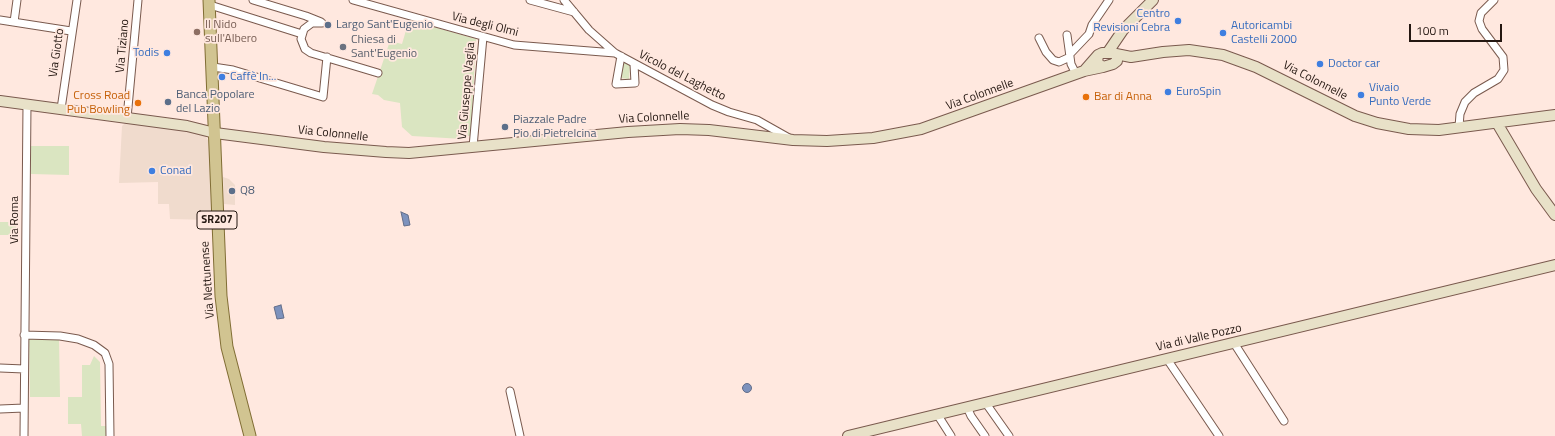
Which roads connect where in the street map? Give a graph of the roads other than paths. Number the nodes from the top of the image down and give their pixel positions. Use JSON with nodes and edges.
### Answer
{"nodes":[{"id":1,"x":17,"y":0,"type":"edge"},
{"id":2,"x":77,"y":0,"type":"edge"},
{"id":3,"x":138,"y":0,"type":"edge"},
{"id":4,"x":253,"y":0,"type":"edge"},
{"id":5,"x":353,"y":0,"type":"edge"},
{"id":6,"x":530,"y":0,"type":"edge"},
{"id":7,"x":564,"y":0,"type":"edge"},
{"id":8,"x":1109,"y":0,"type":"edge"},
{"id":9,"x":1153,"y":0,"type":"edge"},
{"id":10,"x":1494,"y":0,"type":"edge"},
{"id":11,"x":210,"y":3,"type":"edge"},
{"id":12,"x":574,"y":12,"type":"junction"},
{"id":13,"x":0,"y":20,"type":"edge"},
{"id":14,"x":14,"y":22,"type":"junction"},
{"id":15,"x":71,"y":31,"type":"junction"},
{"id":16,"x":302,"y":34,"type":"junction"},
{"id":17,"x":1067,"y":35,"type":"dead end"},
{"id":18,"x":483,"y":37,"type":"junction"},
{"id":19,"x":1039,"y":38,"type":"dead end"},
{"id":20,"x":618,"y":55,"type":"junction"},
{"id":21,"x":1070,"y":55,"type":"junction"},
{"id":22,"x":1112,"y":56,"type":"junction"},
{"id":23,"x":327,"y":58,"type":"junction"},
{"id":24,"x":634,"y":64,"type":"junction"},
{"id":25,"x":213,"y":67,"type":"junction"},
{"id":26,"x":1102,"y":67,"type":"junction"},
{"id":27,"x":1080,"y":72,"type":"junction"},
{"id":28,"x":378,"y":73,"type":"dead end"},
{"id":29,"x":0,"y":101,"type":"edge"},
{"id":30,"x":27,"y":105,"type":"junction"},
{"id":31,"x":61,"y":109,"type":"junction"},
{"id":32,"x":1555,"y":115,"type":"edge"},
{"id":33,"x":127,"y":118,"type":"junction"},
{"id":34,"x":1497,"y":123,"type":"junction"},
{"id":35,"x":1459,"y":127,"type":"junction"},
{"id":36,"x":215,"y":133,"type":"junction"},
{"id":37,"x":793,"y":140,"type":"junction"},
{"id":38,"x":473,"y":147,"type":"junction"},
{"id":39,"x":1555,"y":215,"type":"edge"},
{"id":40,"x":1555,"y":265,"type":"edge"},
{"id":41,"x":24,"y":335,"type":"junction"},
{"id":42,"x":1234,"y":343,"type":"junction"},
{"id":43,"x":1167,"y":359,"type":"junction"},
{"id":44,"x":0,"y":368,"type":"edge"},
{"id":45,"x":24,"y":369,"type":"junction"},
{"id":46,"x":510,"y":391,"type":"dead end"},
{"id":47,"x":985,"y":402,"type":"junction"},
{"id":48,"x":967,"y":407,"type":"junction"},
{"id":49,"x":24,"y":408,"type":"junction"},
{"id":50,"x":0,"y":409,"type":"edge"},
{"id":51,"x":937,"y":414,"type":"junction"},
{"id":52,"x":1284,"y":421,"type":"dead end"},
{"id":53,"x":24,"y":436,"type":"edge"},
{"id":54,"x":110,"y":436,"type":"edge"},
{"id":55,"x":250,"y":436,"type":"edge"},
{"id":56,"x":520,"y":436,"type":"edge"},
{"id":57,"x":848,"y":436,"type":"edge"},
{"id":58,"x":951,"y":436,"type":"edge"},
{"id":59,"x":985,"y":436,"type":"edge"},
{"id":60,"x":1009,"y":436,"type":"edge"},
{"id":61,"x":1219,"y":436,"type":"edge"}],
"edges":[{"from":1,"to":14,"type":"street"},
{"from":2,"to":15,"type":"street","name":"Via Giotto"},
{"from":3,"to":33,"type":"street","name":"Via Tiziano"},
{"from":4,"to":16,"type":"street"},
{"from":5,"to":18,"type":"street","name":"Via degli Olmi"},
{"from":6,"to":12,"type":"street"},
{"from":7,"to":12,"type":"street","name":"Vicolo del Laghetto"},
{"from":8,"to":21,"type":"street"},
{"from":9,"to":22,"type":"main road"},
{"from":10,"to":35,"type":"street"},
{"from":11,"to":16,"type":"street"},
{"from":11,"to":25,"type":"main road","name":"Via Nettunense","number":"SR207"},
{"from":12,"to":20,"type":"street","name":"Vicolo del Laghetto"},
{"from":13,"to":14,"type":"street"},
{"from":14,"to":15,"type":"street"},
{"from":15,"to":31,"type":"street","name":"Via Giotto"},
{"from":16,"to":23,"type":"street"},
{"from":17,"to":21,"type":"street"},
{"from":18,"to":20,"type":"street","name":"Via degli Olmi"},
{"from":18,"to":38,"type":"street","name":"Via Giuseppe Vaglia"},
{"from":19,"to":21,"type":"street"},
{"from":20,"to":24,"type":"street","name":"Vicolo del Laghetto"},
{"from":20,"to":24,"type":"street"},
{"from":21,"to":27,"type":"street"},
{"from":22,"to":26,"type":"main road","name":"Via Colonnelle"},
{"from":22,"to":26,"type":"main road"},
{"from":22,"to":27,"type":"main road","name":"Via Colonnelle"},
{"from":22,"to":35,"type":"main road","name":"Via Colonnelle"},
{"from":23,"to":25,"type":"street"},
{"from":23,"to":28,"type":"street"},
{"from":24,"to":37,"type":"street","name":"Vicolo del Laghetto"},
{"from":25,"to":36,"type":"main road","name":"Via Nettunense","number":"SR207"},
{"from":26,"to":27,"type":"main road","name":"Via Colonnelle"},
{"from":27,"to":37,"type":"main road","name":"Via Colonnelle"},
{"from":29,"to":30,"type":"main road","name":"Via Colonnelle"},
{"from":30,"to":31,"type":"main road","name":"Via Colonnelle"},
{"from":30,"to":41,"type":"street","name":"Via Roma"},
{"from":31,"to":33,"type":"main road","name":"Via Colonnelle"},
{"from":32,"to":34,"type":"main road","name":"Via Colonnelle"},
{"from":33,"to":36,"type":"main road","name":"Via Colonnelle"},
{"from":34,"to":35,"type":"main road","name":"Via Colonnelle"},
{"from":34,"to":39,"type":"main road"},
{"from":36,"to":38,"type":"main road","name":"Via Colonnelle"},
{"from":36,"to":55,"type":"main road","name":"Via Nettunense","number":"SR207"},
{"from":37,"to":38,"type":"main road","name":"Via Colonnelle"},
{"from":40,"to":42,"type":"main road","name":"Via di Valle Pozzo"},
{"from":41,"to":45,"type":"street","name":"Via Roma"},
{"from":41,"to":54,"type":"street"},
{"from":42,"to":43,"type":"main road","name":"Via di Valle Pozzo"},
{"from":42,"to":52,"type":"street"},
{"from":43,"to":47,"type":"main road","name":"Via di Valle Pozzo"},
{"from":43,"to":61,"type":"street"},
{"from":44,"to":45,"type":"street"},
{"from":45,"to":49,"type":"street","name":"Via Roma"},
{"from":46,"to":56,"type":"street"},
{"from":47,"to":48,"type":"main road","name":"Via di Valle Pozzo"},
{"from":47,"to":60,"type":"street"},
{"from":48,"to":51,"type":"main road","name":"Via di Valle Pozzo"},
{"from":48,"to":59,"type":"street"},
{"from":49,"to":50,"type":"street"},
{"from":49,"to":53,"type":"street","name":"Via Roma"},
{"from":51,"to":57,"type":"main road","name":"Via di Valle Pozzo"},
{"from":51,"to":58,"type":"street"}]}
